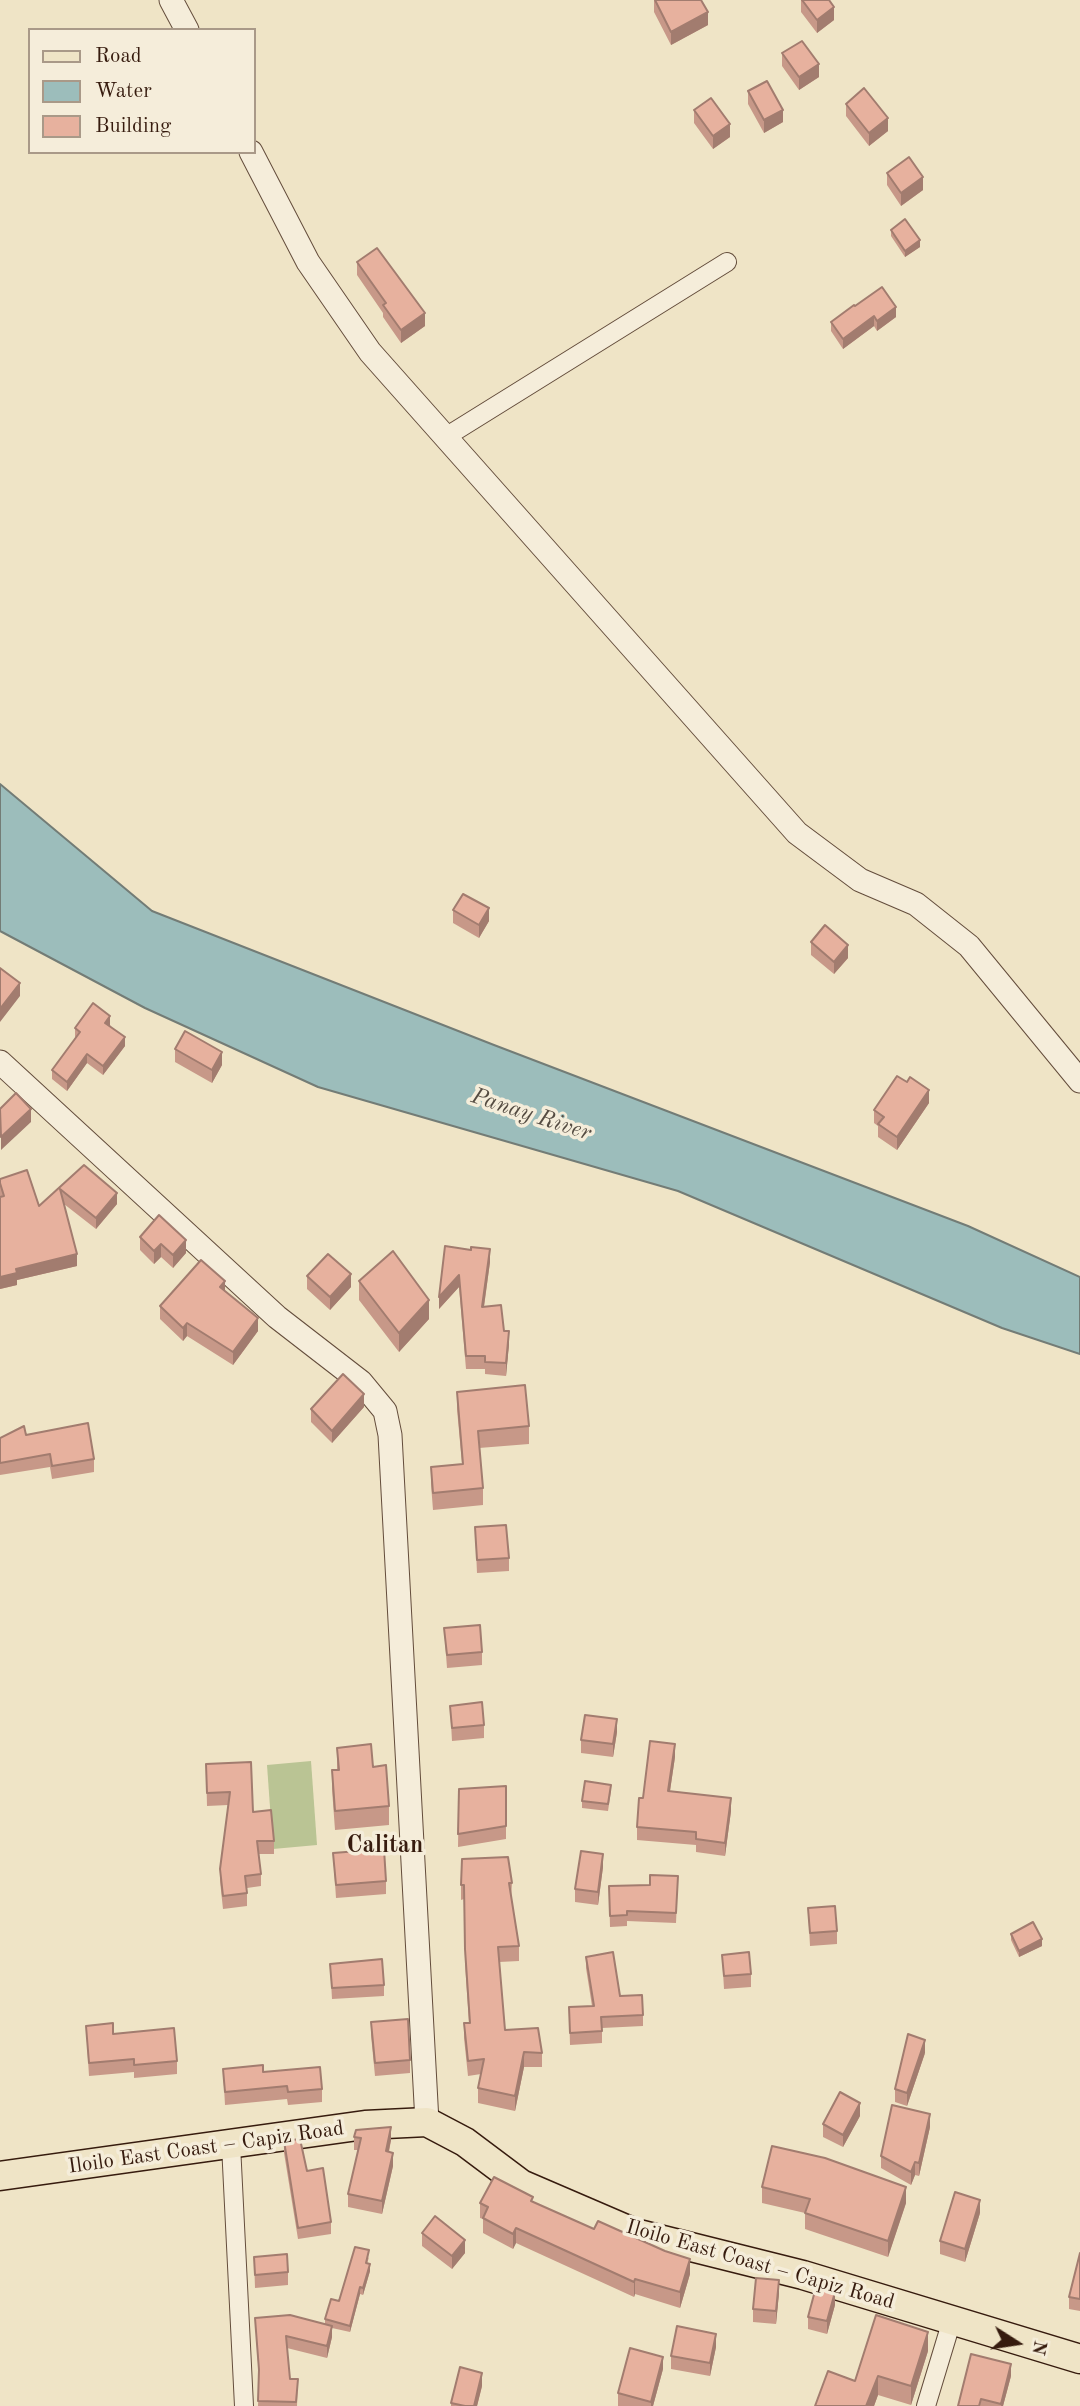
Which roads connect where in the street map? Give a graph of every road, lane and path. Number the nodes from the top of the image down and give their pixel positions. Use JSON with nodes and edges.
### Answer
{"nodes":[{"id":1,"x":171,"y":0,"type":"edge"},
{"id":2,"x":186,"y":28,"type":"edge"},
{"id":3,"x":252,"y":154,"type":"edge"},
{"id":4,"x":727,"y":262,"type":"dead end"},
{"id":5,"x":444,"y":438,"type":"junction"},
{"id":6,"x":0,"y":1062,"type":"edge"},
{"id":7,"x":1080,"y":1081,"type":"edge"},
{"id":8,"x":427,"y":2122,"type":"junction"},
{"id":9,"x":231,"y":2145,"type":"junction"},
{"id":10,"x":0,"y":2176,"type":"edge"},
{"id":11,"x":952,"y":2320,"type":"junction"},
{"id":12,"x":1080,"y":2359,"type":"edge"},
{"id":13,"x":244,"y":2406,"type":"edge"},
{"id":14,"x":926,"y":2406,"type":"edge"}],
"edges":[{"from":1,"to":2,"type":"street"},
{"from":3,"to":5,"type":"street"},
{"from":4,"to":5,"type":"street"},
{"from":5,"to":7,"type":"street"},
{"from":6,"to":8,"type":"street"},
{"from":8,"to":9,"type":"main road","name":"Iloilo East Coast – Capiz Road"},
{"from":8,"to":11,"type":"main road","name":"Iloilo East Coast – Capiz Road"},
{"from":9,"to":10,"type":"main road","name":"Iloilo East Coast – Capiz Road"},
{"from":9,"to":13,"type":"street"},
{"from":11,"to":12,"type":"main road","name":"Iloilo East Coast – Capiz Road"},
{"from":11,"to":14,"type":"street"}]}
